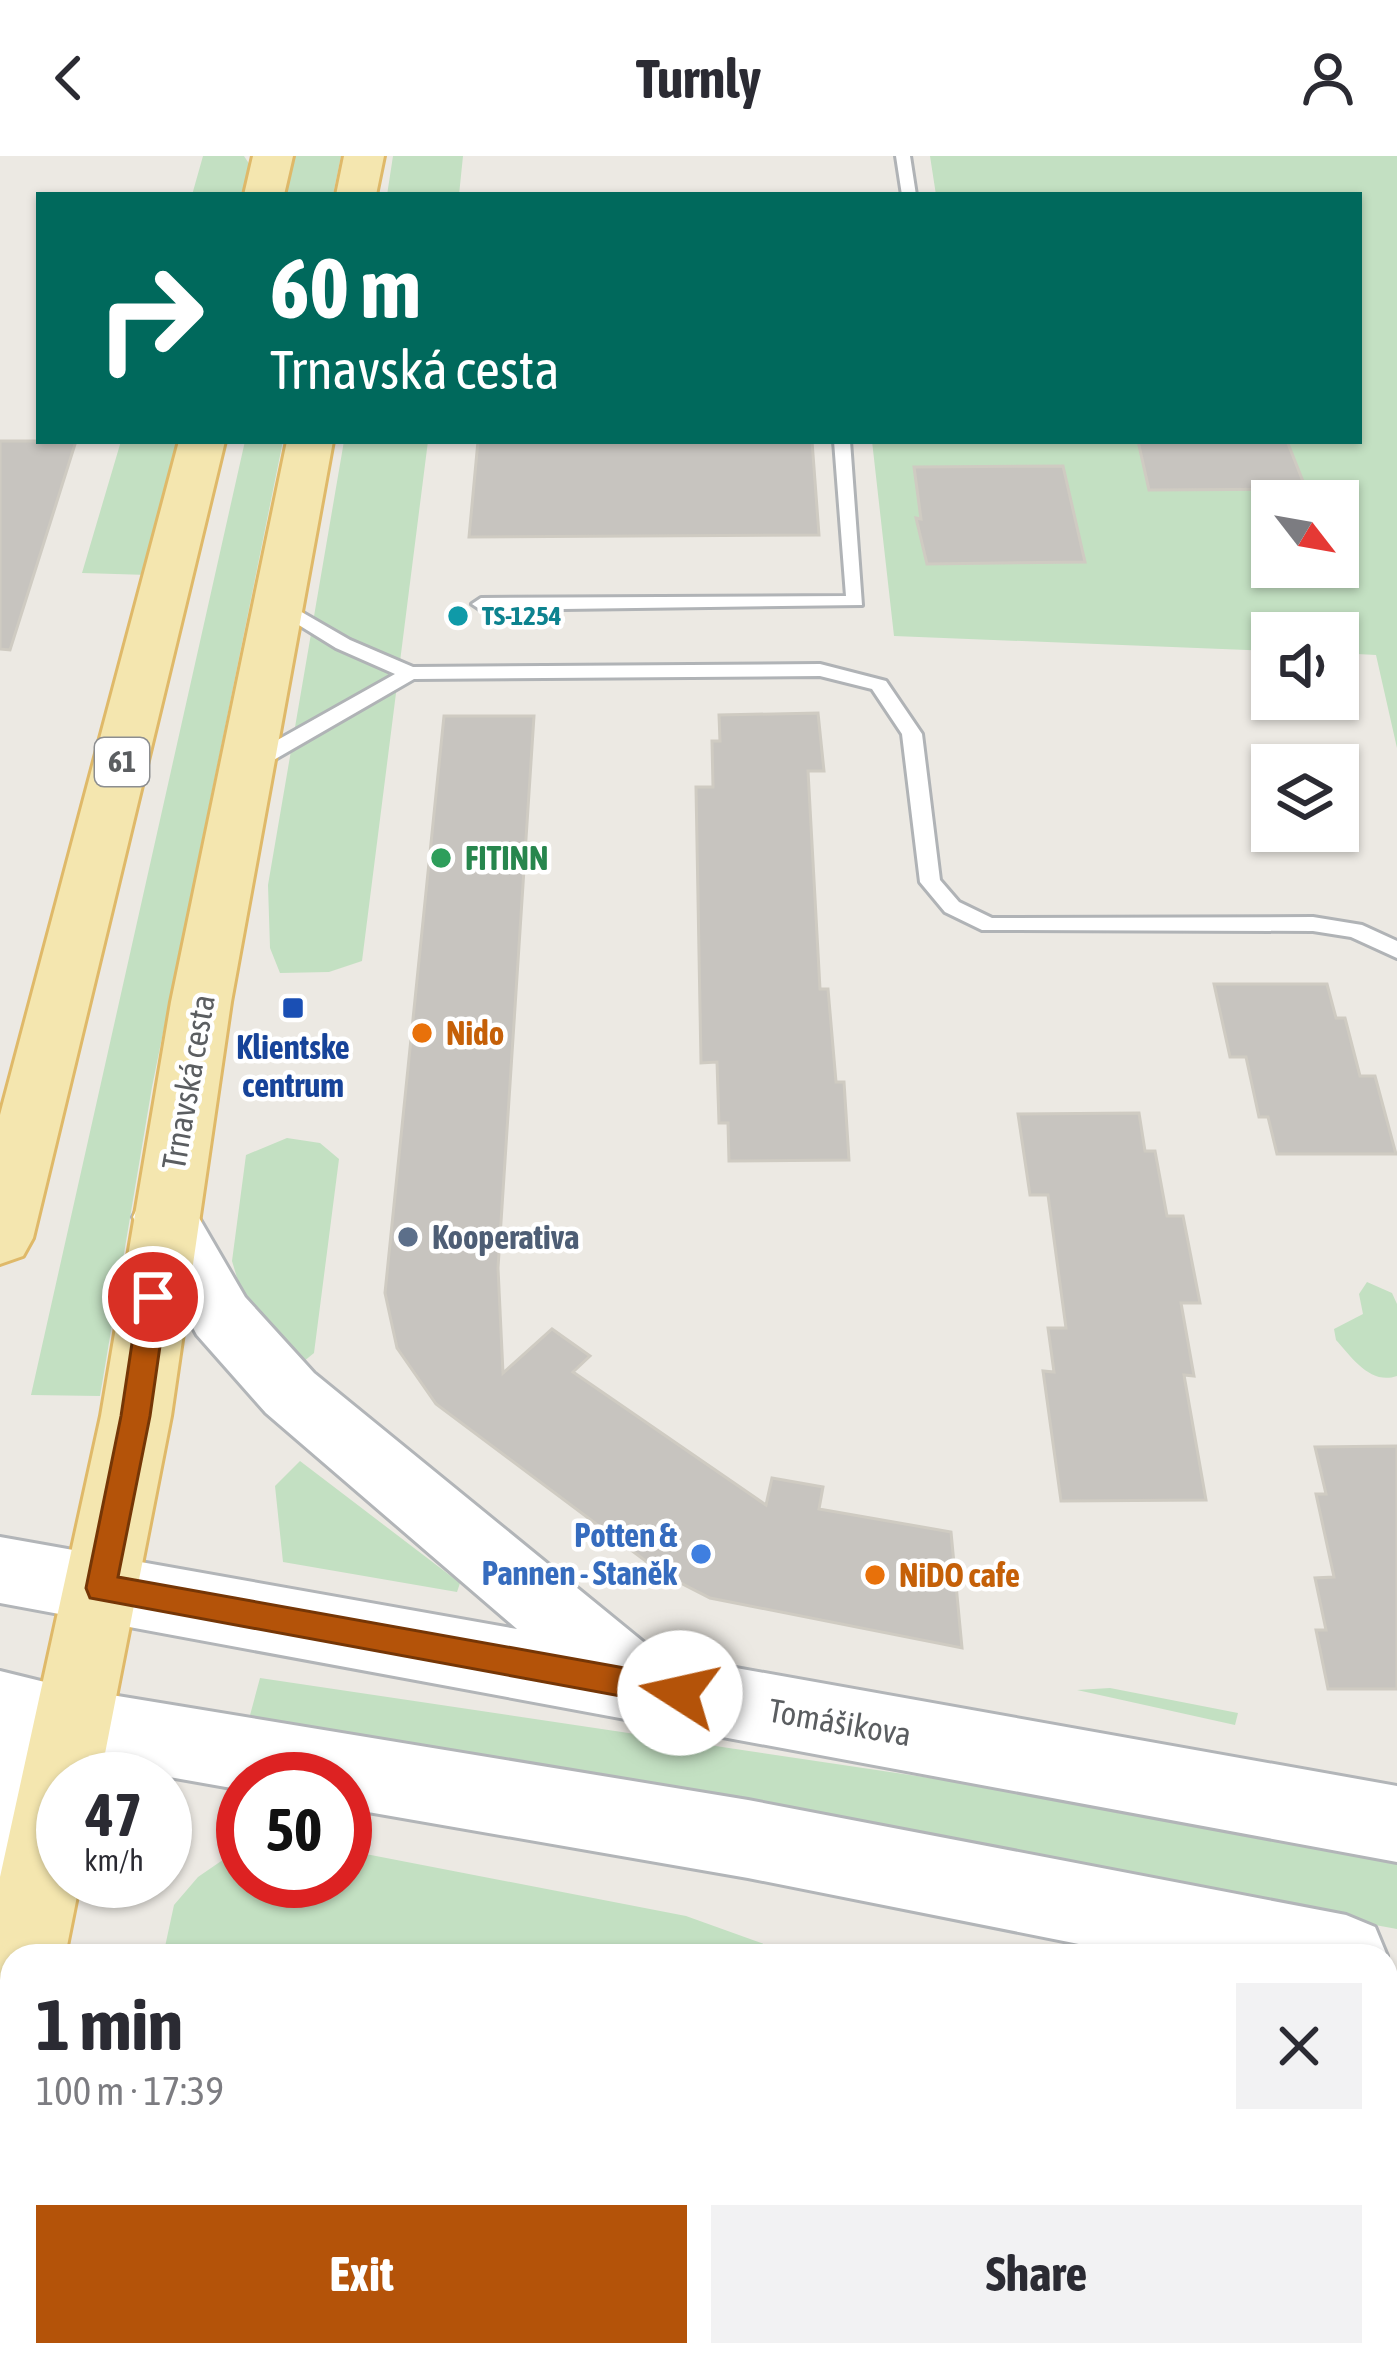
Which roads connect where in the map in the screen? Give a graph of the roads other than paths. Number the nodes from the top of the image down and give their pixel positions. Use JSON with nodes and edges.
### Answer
{"nodes":[{"id":1,"x":273,"y":156,"type":"edge"},
{"id":2,"x":364,"y":156,"type":"edge"},
{"id":3,"x":903,"y":156,"type":"edge"},
{"id":4,"x":265,"y":192,"type":"edge"},
{"id":5,"x":357,"y":192,"type":"edge"},
{"id":6,"x":909,"y":192,"type":"edge"},
{"id":7,"x":201,"y":444,"type":"edge"},
{"id":8,"x":309,"y":444,"type":"edge"},
{"id":9,"x":842,"y":444,"type":"edge"},
{"id":10,"x":482,"y":604,"type":"dead end"},
{"id":11,"x":279,"y":605,"type":"junction"},
{"id":12,"x":410,"y":673,"type":"junction"},
{"id":13,"x":248,"y":766,"type":"junction"},
{"id":14,"x":1397,"y":950,"type":"edge"},
{"id":15,"x":165,"y":1217,"type":"junction"},
{"id":16,"x":0,"y":1238,"type":"edge"},
{"id":17,"x":0,"y":1570,"type":"edge"},
{"id":18,"x":101,"y":1588,"type":"junction"},
{"id":19,"x":639,"y":1685,"type":"junction"},
{"id":20,"x":23,"y":1729,"type":"edge"},
{"id":21,"x":1397,"y":1824,"type":"edge"},
{"id":22,"x":28,"y":1932,"type":"edge"},
{"id":23,"x":1285,"y":1944,"type":"edge"}],
"edges":[{"from":1,"to":4,"type":"main road"},
{"from":2,"to":5,"type":"main road"},
{"from":3,"to":6,"type":"lane"},
{"from":7,"to":16,"type":"main road","number":"61"},
{"from":8,"to":11,"type":"main road","name":"Trnavská cesta"},
{"from":9,"to":10,"type":"lane"},
{"from":11,"to":12,"type":"lane"},
{"from":11,"to":13,"type":"main road","name":"Trnavská cesta"},
{"from":12,"to":13,"type":"lane"},
{"from":12,"to":14,"type":"lane"},
{"from":13,"to":15,"type":"main road","name":"Trnavská cesta"},
{"from":15,"to":18,"type":"main road","name":"Trnavská cesta"},
{"from":15,"to":19,"type":"main road"},
{"from":17,"to":18,"type":"main road","name":"Tomášikova"},
{"from":18,"to":19,"type":"main road","name":"Tomášikova"},
{"from":18,"to":20,"type":"main road","name":"Trnavská cesta"},
{"from":19,"to":21,"type":"main road","name":"Tomášikova"},
{"from":20,"to":22,"type":"main road"},
{"from":20,"to":23,"type":"main road"}]}
